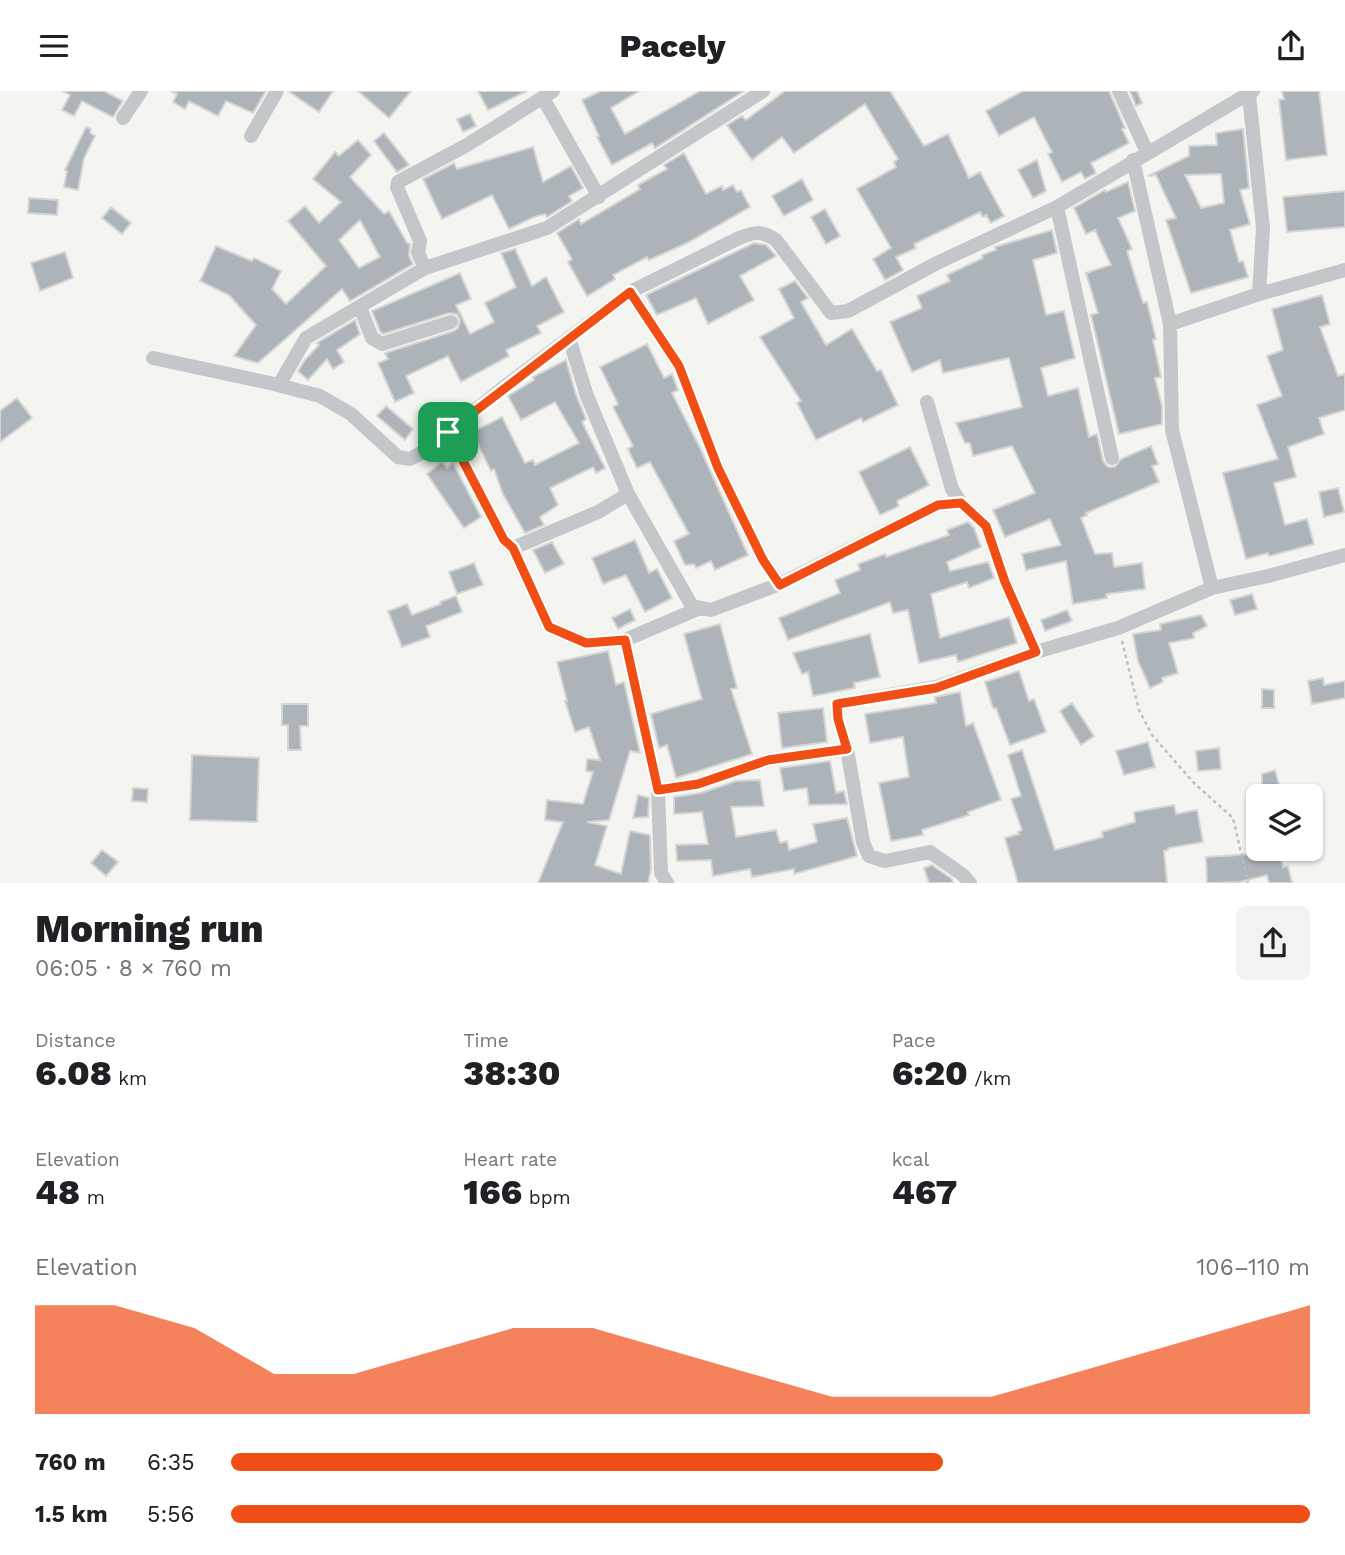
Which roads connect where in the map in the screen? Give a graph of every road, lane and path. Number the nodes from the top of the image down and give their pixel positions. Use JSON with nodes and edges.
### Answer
{"nodes":[{"id":1,"x":141,"y":91,"type":"edge"},
{"id":2,"x":276,"y":91,"type":"edge"},
{"id":3,"x":763,"y":91,"type":"edge"},
{"id":4,"x":1119,"y":91,"type":"edge"},
{"id":5,"x":1251,"y":93,"type":"edge"},
{"id":6,"x":548,"y":95,"type":"edge"},
{"id":7,"x":124,"y":118,"type":"dead end"},
{"id":8,"x":251,"y":136,"type":"dead end"},
{"id":9,"x":1147,"y":152,"type":"junction"},
{"id":10,"x":1133,"y":160,"type":"junction"},
{"id":11,"x":599,"y":197,"type":"junction"},
{"id":12,"x":1057,"y":207,"type":"junction"},
{"id":13,"x":425,"y":268,"type":"junction"},
{"id":14,"x":1345,"y":270,"type":"edge"},
{"id":15,"x":630,"y":292,"type":"junction"},
{"id":16,"x":1259,"y":294,"type":"junction"},
{"id":17,"x":360,"y":307,"type":"junction"},
{"id":18,"x":451,"y":322,"type":"dead end"},
{"id":19,"x":1170,"y":324,"type":"junction"},
{"id":20,"x":569,"y":338,"type":"junction"},
{"id":21,"x":153,"y":358,"type":"dead end"},
{"id":22,"x":279,"y":385,"type":"junction"},
{"id":23,"x":927,"y":402,"type":"dead end"},
{"id":24,"x":448,"y":432,"type":"junction"},
{"id":25,"x":1112,"y":458,"type":"dead end"},
{"id":26,"x":628,"y":494,"type":"junction"},
{"id":27,"x":961,"y":503,"type":"junction"},
{"id":28,"x":513,"y":548,"type":"junction"},
{"id":29,"x":1345,"y":555,"type":"edge"},
{"id":30,"x":780,"y":585,"type":"junction"},
{"id":31,"x":1212,"y":588,"type":"junction"},
{"id":32,"x":700,"y":608,"type":"junction"},
{"id":33,"x":1118,"y":628,"type":"junction"},
{"id":34,"x":625,"y":640,"type":"junction"},
{"id":35,"x":1036,"y":652,"type":"junction"},
{"id":36,"x":847,"y":749,"type":"junction"},
{"id":37,"x":658,"y":790,"type":"junction"},
{"id":38,"x":667,"y":883,"type":"edge"},
{"id":39,"x":970,"y":883,"type":"edge"},
{"id":40,"x":1248,"y":883,"type":"edge"}],
"edges":[{"from":1,"to":7,"type":"street"},
{"from":2,"to":8,"type":"street"},
{"from":3,"to":11,"type":"street"},
{"from":4,"to":9,"type":"street"},
{"from":5,"to":9,"type":"street"},
{"from":5,"to":16,"type":"street"},
{"from":6,"to":11,"type":"street"},
{"from":6,"to":13,"type":"street"},
{"from":9,"to":10,"type":"street"},
{"from":10,"to":12,"type":"street"},
{"from":10,"to":19,"type":"street"},
{"from":11,"to":13,"type":"street"},
{"from":12,"to":15,"type":"street"},
{"from":12,"to":25,"type":"street"},
{"from":13,"to":17,"type":"street"},
{"from":14,"to":16,"type":"street"},
{"from":15,"to":20,"type":"street"},
{"from":15,"to":30,"type":"street"},
{"from":16,"to":19,"type":"street"},
{"from":17,"to":18,"type":"street"},
{"from":17,"to":22,"type":"street"},
{"from":19,"to":31,"type":"street"},
{"from":20,"to":24,"type":"street"},
{"from":20,"to":26,"type":"street"},
{"from":21,"to":22,"type":"street"},
{"from":22,"to":24,"type":"street"},
{"from":23,"to":27,"type":"street"},
{"from":24,"to":28,"type":"street"},
{"from":26,"to":28,"type":"street"},
{"from":26,"to":32,"type":"street"},
{"from":27,"to":30,"type":"street"},
{"from":27,"to":35,"type":"street"},
{"from":28,"to":34,"type":"street"},
{"from":29,"to":31,"type":"street"},
{"from":30,"to":32,"type":"street"},
{"from":31,"to":33,"type":"street"},
{"from":32,"to":34,"type":"street"},
{"from":33,"to":35,"type":"street"},
{"from":33,"to":40,"type":"path"},
{"from":34,"to":37,"type":"street"},
{"from":35,"to":36,"type":"street"},
{"from":36,"to":37,"type":"street"},
{"from":36,"to":39,"type":"street"},
{"from":37,"to":38,"type":"street"}]}
